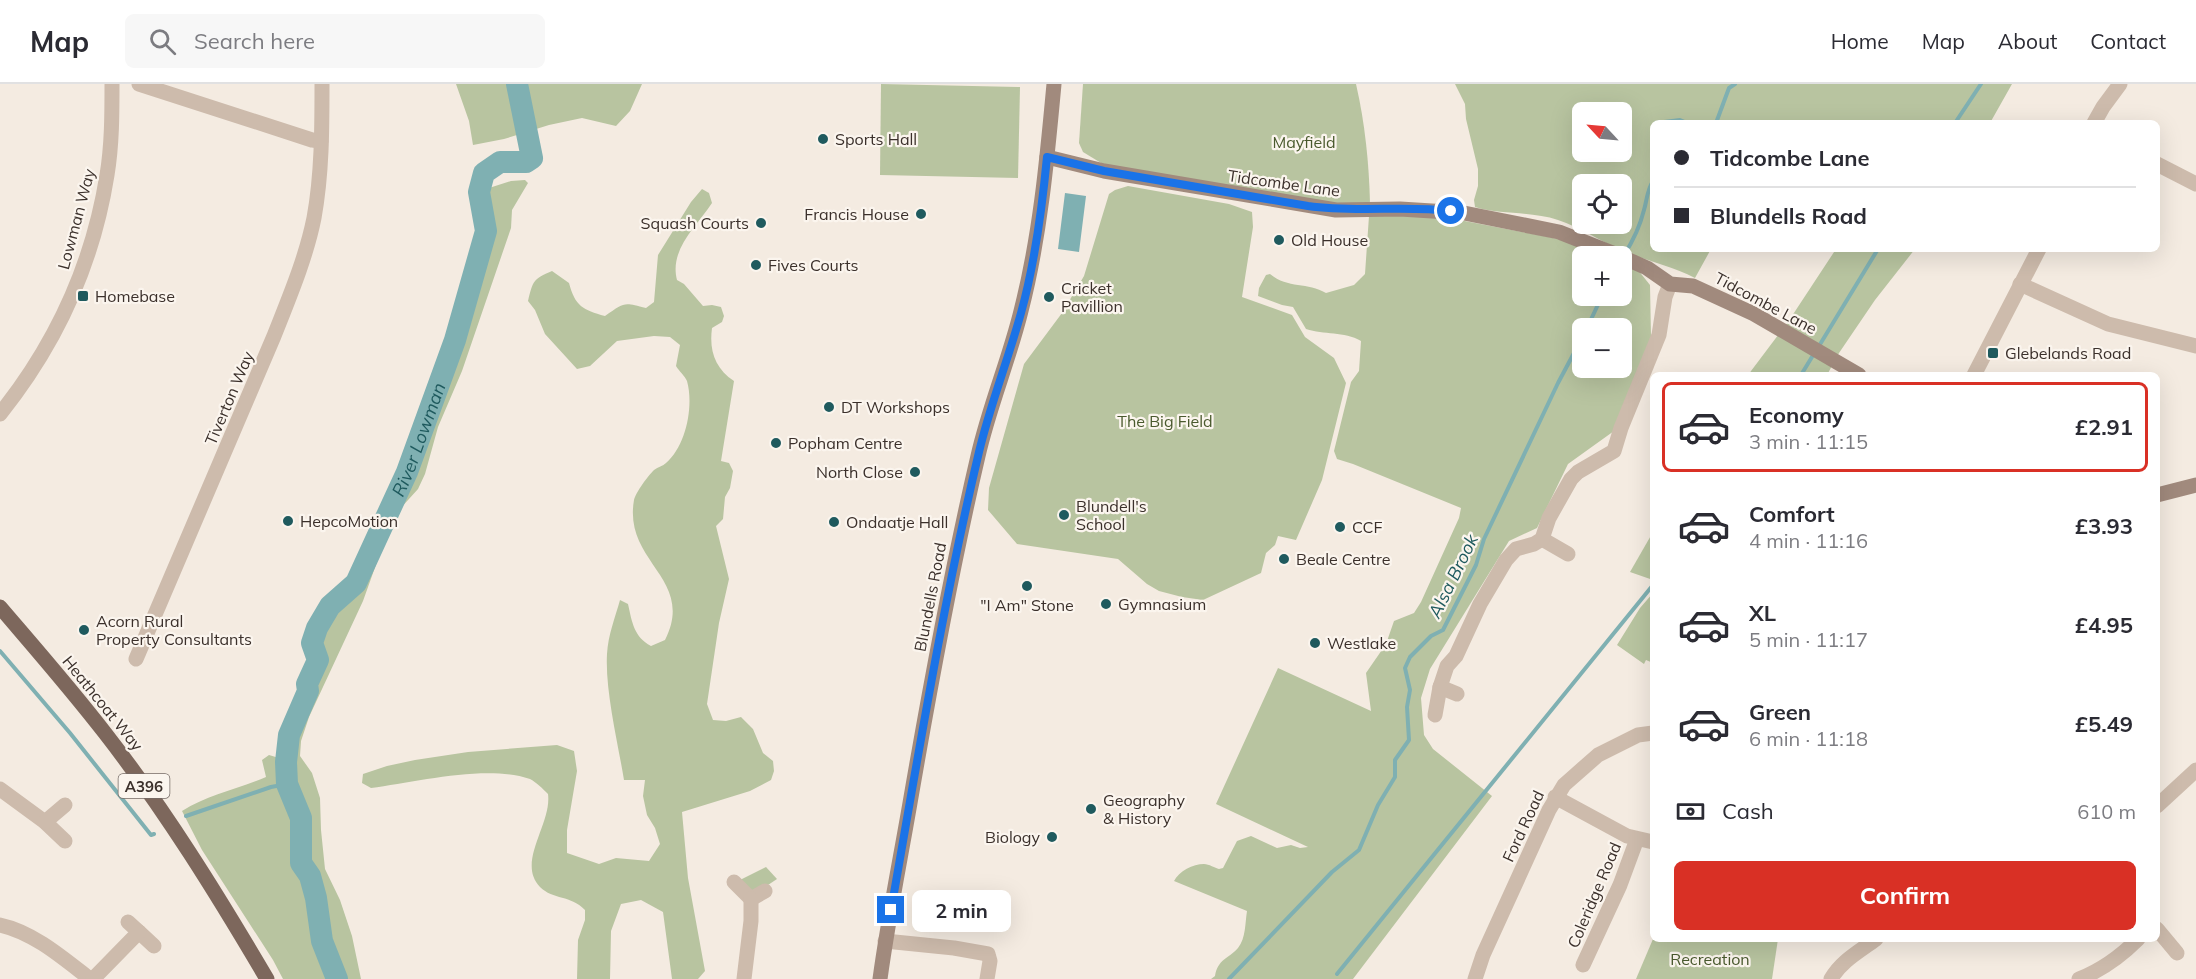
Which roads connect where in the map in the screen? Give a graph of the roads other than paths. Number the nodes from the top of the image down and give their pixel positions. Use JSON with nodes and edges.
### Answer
{"nodes":[{"id":1,"x":112,"y":84,"type":"edge"},
{"id":2,"x":139,"y":84,"type":"edge"},
{"id":3,"x":322,"y":84,"type":"edge"},
{"id":4,"x":1054,"y":84,"type":"edge"},
{"id":5,"x":2120,"y":84,"type":"edge"},
{"id":6,"x":2096,"y":120,"type":"edge"},
{"id":7,"x":321,"y":141,"type":"junction"},
{"id":8,"x":1047,"y":157,"type":"junction"},
{"id":9,"x":2160,"y":165,"type":"edge"},
{"id":10,"x":2196,"y":183,"type":"edge"},
{"id":11,"x":1594,"y":246,"type":"edge"},
{"id":12,"x":2037,"y":252,"type":"edge"},
{"id":13,"x":1632,"y":261,"type":"edge"},
{"id":14,"x":1670,"y":284,"type":"junction"},
{"id":15,"x":2020,"y":284,"type":"junction"},
{"id":16,"x":2196,"y":346,"type":"edge"},
{"id":17,"x":1854,"y":372,"type":"edge"},
{"id":18,"x":1976,"y":372,"type":"edge"},
{"id":19,"x":0,"y":414,"type":"edge"},
{"id":20,"x":2196,"y":485,"type":"edge"},
{"id":21,"x":2160,"y":494,"type":"edge"},
{"id":22,"x":1542,"y":538,"type":"junction"},
{"id":23,"x":1568,"y":554,"type":"dead end"},
{"id":24,"x":0,"y":607,"type":"edge"},
{"id":25,"x":136,"y":659,"type":"dead end"},
{"id":26,"x":1440,"y":687,"type":"junction"},
{"id":27,"x":1457,"y":694,"type":"dead end"},
{"id":28,"x":1435,"y":715,"type":"dead end"},
{"id":29,"x":1650,"y":733,"type":"edge"},
{"id":30,"x":2196,"y":770,"type":"edge"},
{"id":31,"x":0,"y":789,"type":"edge"},
{"id":32,"x":1555,"y":797,"type":"junction"},
{"id":33,"x":2160,"y":803,"type":"edge"},
{"id":34,"x":65,"y":805,"type":"dead end"},
{"id":35,"x":45,"y":822,"type":"junction"},
{"id":36,"x":1637,"y":839,"type":"junction"},
{"id":37,"x":65,"y":841,"type":"dead end"},
{"id":38,"x":1650,"y":841,"type":"edge"},
{"id":39,"x":734,"y":882,"type":"dead end"},
{"id":40,"x":765,"y":891,"type":"dead end"},
{"id":41,"x":751,"y":899,"type":"junction"},
{"id":42,"x":0,"y":925,"type":"edge"},
{"id":43,"x":2160,"y":933,"type":"edge"},
{"id":44,"x":891,"y":942,"type":"junction"},
{"id":45,"x":1872,"y":942,"type":"edge"},
{"id":46,"x":2134,"y":942,"type":"edge"},
{"id":47,"x":154,"y":946,"type":"dead end"},
{"id":48,"x":2177,"y":953,"type":"dead end"},
{"id":49,"x":1583,"y":965,"type":"dead end"},
{"id":50,"x":91,"y":979,"type":"edge"},
{"id":51,"x":267,"y":979,"type":"edge"},
{"id":52,"x":744,"y":979,"type":"edge"},
{"id":53,"x":880,"y":979,"type":"edge"},
{"id":54,"x":987,"y":979,"type":"edge"},
{"id":55,"x":1475,"y":979,"type":"edge"},
{"id":56,"x":1831,"y":979,"type":"edge"},
{"id":57,"x":2079,"y":979,"type":"edge"}],
"edges":[{"from":1,"to":19,"type":"street","name":"Lowman Way"},
{"from":2,"to":7,"type":"street"},
{"from":3,"to":7,"type":"street","name":"Tiverton Way"},
{"from":4,"to":8,"type":"street","name":"Blundells Road"},
{"from":5,"to":6,"type":"street"},
{"from":7,"to":25,"type":"street","name":"Tiverton Way"},
{"from":8,"to":11,"type":"street","name":"Tidcombe Lane"},
{"from":8,"to":44,"type":"street","name":"Blundells Road"},
{"from":9,"to":10,"type":"street"},
{"from":12,"to":15,"type":"street"},
{"from":13,"to":14,"type":"street","name":"Tidcombe Lane"},
{"from":14,"to":17,"type":"street","name":"Tidcombe Lane"},
{"from":14,"to":22,"type":"street"},
{"from":15,"to":16,"type":"street"},
{"from":15,"to":18,"type":"street"},
{"from":20,"to":21,"type":"street"},
{"from":22,"to":23,"type":"street"},
{"from":22,"to":26,"type":"street"},
{"from":24,"to":51,"type":"main road","name":"Heathcoat Way","number":"A396"},
{"from":26,"to":27,"type":"street"},
{"from":26,"to":28,"type":"street"},
{"from":29,"to":32,"type":"street","name":"Ford Road"},
{"from":30,"to":33,"type":"street"},
{"from":31,"to":35,"type":"street"},
{"from":32,"to":36,"type":"street"},
{"from":32,"to":55,"type":"street","name":"Ford Road"},
{"from":34,"to":35,"type":"street"},
{"from":35,"to":37,"type":"street"},
{"from":36,"to":38,"type":"street"},
{"from":36,"to":49,"type":"street","name":"Coleridge Road"},
{"from":39,"to":41,"type":"street"},
{"from":40,"to":41,"type":"street"},
{"from":41,"to":52,"type":"street"},
{"from":42,"to":50,"type":"street"},
{"from":43,"to":48,"type":"street"},
{"from":44,"to":53,"type":"street","name":"Blundells Road"},
{"from":44,"to":54,"type":"street"},
{"from":45,"to":56,"type":"street"},
{"from":46,"to":57,"type":"street"},
{"from":47,"to":50,"type":"street"}]}
